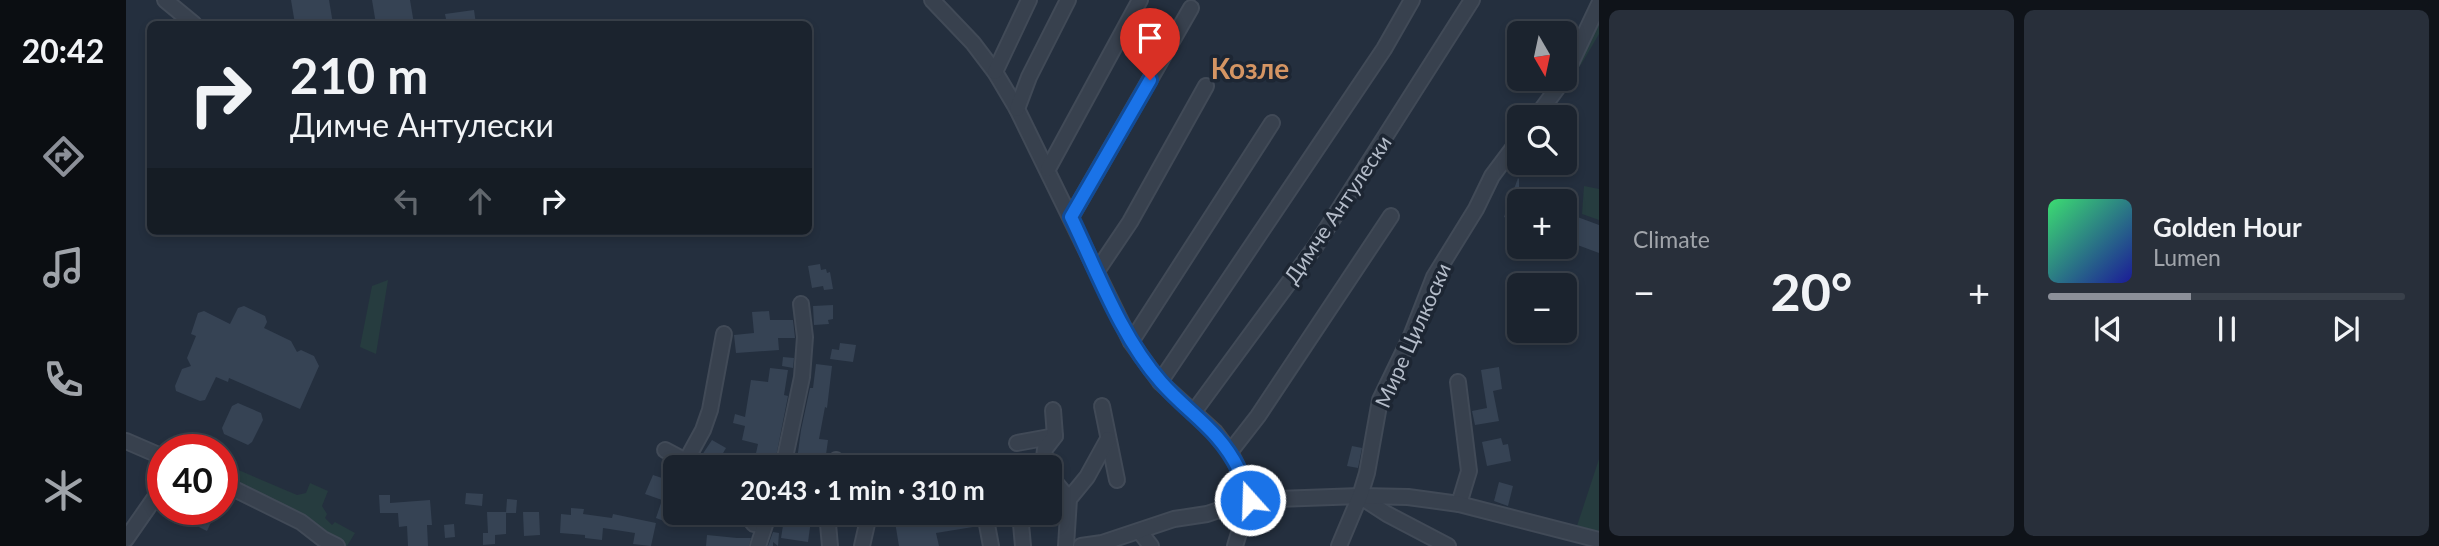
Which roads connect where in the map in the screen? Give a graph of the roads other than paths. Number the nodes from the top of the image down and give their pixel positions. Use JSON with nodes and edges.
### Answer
{"nodes":[{"id":1,"x":165,"y":0,"type":"edge"},
{"id":2,"x":932,"y":0,"type":"edge"},
{"id":3,"x":1029,"y":0,"type":"edge"},
{"id":4,"x":1068,"y":0,"type":"edge"},
{"id":5,"x":1140,"y":0,"type":"edge"},
{"id":6,"x":1412,"y":0,"type":"edge"},
{"id":7,"x":1472,"y":0,"type":"edge"},
{"id":8,"x":1599,"y":4,"type":"edge"},
{"id":9,"x":1191,"y":8,"type":"dead end"},
{"id":10,"x":190,"y":21,"type":"edge"},
{"id":11,"x":1577,"y":51,"type":"edge"},
{"id":12,"x":995,"y":72,"type":"junction"},
{"id":13,"x":1206,"y":86,"type":"dead end"},
{"id":14,"x":1017,"y":109,"type":"junction"},
{"id":15,"x":1272,"y":123,"type":"dead end"},
{"id":16,"x":1507,"y":156,"type":"edge"},
{"id":17,"x":1048,"y":169,"type":"junction"},
{"id":18,"x":1391,"y":216,"type":"dead end"},
{"id":19,"x":1071,"y":217,"type":"junction"},
{"id":20,"x":1097,"y":271,"type":"junction"},
{"id":21,"x":801,"y":304,"type":"dead end"},
{"id":22,"x":724,"y":334,"type":"dead end"},
{"id":23,"x":1131,"y":342,"type":"junction"},
{"id":24,"x":1160,"y":382,"type":"junction"},
{"id":25,"x":1458,"y":382,"type":"dead end"},
{"id":26,"x":1102,"y":406,"type":"dead end"},
{"id":27,"x":1053,"y":410,"type":"dead end"},
{"id":28,"x":1193,"y":413,"type":"junction"},
{"id":29,"x":1055,"y":436,"type":"junction"},
{"id":30,"x":1108,"y":439,"type":"junction"},
{"id":31,"x":126,"y":441,"type":"edge"},
{"id":32,"x":1017,"y":443,"type":"dead end"},
{"id":33,"x":147,"y":450,"type":"edge"},
{"id":34,"x":665,"y":450,"type":"dead end"},
{"id":35,"x":1230,"y":452,"type":"junction"},
{"id":36,"x":674,"y":455,"type":"edge"},
{"id":37,"x":694,"y":455,"type":"edge"},
{"id":38,"x":786,"y":455,"type":"edge"},
{"id":39,"x":1044,"y":455,"type":"edge"},
{"id":40,"x":1117,"y":480,"type":"dead end"},
{"id":41,"x":238,"y":491,"type":"edge"},
{"id":42,"x":1062,"y":491,"type":"edge"},
{"id":43,"x":1360,"y":496,"type":"junction"},
{"id":44,"x":1069,"y":499,"type":"junction"},
{"id":45,"x":1250,"y":500,"type":"junction"},
{"id":46,"x":1459,"y":504,"type":"junction"},
{"id":47,"x":147,"y":509,"type":"edge"},
{"id":48,"x":764,"y":525,"type":"edge"},
{"id":49,"x":828,"y":525,"type":"edge"},
{"id":50,"x":867,"y":525,"type":"edge"},
{"id":51,"x":987,"y":525,"type":"edge"},
{"id":52,"x":1021,"y":525,"type":"edge"},
{"id":53,"x":1140,"y":532,"type":"junction"},
{"id":54,"x":126,"y":539,"type":"edge"},
{"id":55,"x":1599,"y":540,"type":"edge"},
{"id":56,"x":321,"y":543,"type":"edge"},
{"id":57,"x":1102,"y":545,"type":"edge"},
{"id":58,"x":337,"y":546,"type":"edge"},
{"id":59,"x":758,"y":546,"type":"edge"},
{"id":60,"x":830,"y":546,"type":"edge"},
{"id":61,"x":862,"y":546,"type":"edge"},
{"id":62,"x":991,"y":546,"type":"edge"},
{"id":63,"x":1023,"y":546,"type":"edge"},
{"id":64,"x":1066,"y":546,"type":"edge"},
{"id":65,"x":1081,"y":546,"type":"edge"},
{"id":66,"x":1151,"y":546,"type":"edge"},
{"id":67,"x":1235,"y":546,"type":"edge"},
{"id":68,"x":1339,"y":546,"type":"edge"},
{"id":69,"x":1448,"y":546,"type":"edge"}],
"edges":[{"from":1,"to":10,"type":"street"},
{"from":2,"to":12,"type":"street"},
{"from":3,"to":12,"type":"street"},
{"from":4,"to":14,"type":"street"},
{"from":5,"to":17,"type":"street"},
{"from":6,"to":24,"type":"street"},
{"from":7,"to":28,"type":"street","name":"Димче Антулески"},
{"from":8,"to":11,"type":"street"},
{"from":9,"to":19,"type":"street"},
{"from":12,"to":14,"type":"street"},
{"from":13,"to":20,"type":"street"},
{"from":14,"to":17,"type":"street"},
{"from":15,"to":23,"type":"street"},
{"from":16,"to":43,"type":"street","name":"Мире Цилкоски"},
{"from":17,"to":19,"type":"street"},
{"from":18,"to":35,"type":"street"},
{"from":19,"to":20,"type":"street"},
{"from":20,"to":23,"type":"street"},
{"from":21,"to":38,"type":"street"},
{"from":22,"to":37,"type":"street"},
{"from":23,"to":24,"type":"street"},
{"from":24,"to":28,"type":"street"},
{"from":25,"to":46,"type":"street"},
{"from":26,"to":30,"type":"street"},
{"from":27,"to":29,"type":"street"},
{"from":28,"to":35,"type":"street"},
{"from":29,"to":32,"type":"street"},
{"from":29,"to":39,"type":"street"},
{"from":30,"to":40,"type":"street"},
{"from":30,"to":44,"type":"street"},
{"from":31,"to":33,"type":"street"},
{"from":34,"to":36,"type":"street"},
{"from":35,"to":45,"type":"street"},
{"from":41,"to":56,"type":"street"},
{"from":42,"to":44,"type":"street"},
{"from":43,"to":45,"type":"street"},
{"from":43,"to":46,"type":"street"},
{"from":43,"to":68,"type":"street","name":"Мире Цилкоски"},
{"from":43,"to":69,"type":"street"},
{"from":44,"to":64,"type":"street"},
{"from":45,"to":53,"type":"street"},
{"from":45,"to":67,"type":"street"},
{"from":46,"to":55,"type":"street"},
{"from":47,"to":54,"type":"street"},
{"from":48,"to":59,"type":"street"},
{"from":49,"to":60,"type":"street"},
{"from":50,"to":61,"type":"street"},
{"from":51,"to":62,"type":"street"},
{"from":52,"to":63,"type":"street"},
{"from":53,"to":57,"type":"street"},
{"from":53,"to":66,"type":"street"},
{"from":56,"to":58,"type":"street"},
{"from":57,"to":65,"type":"street"}]}
